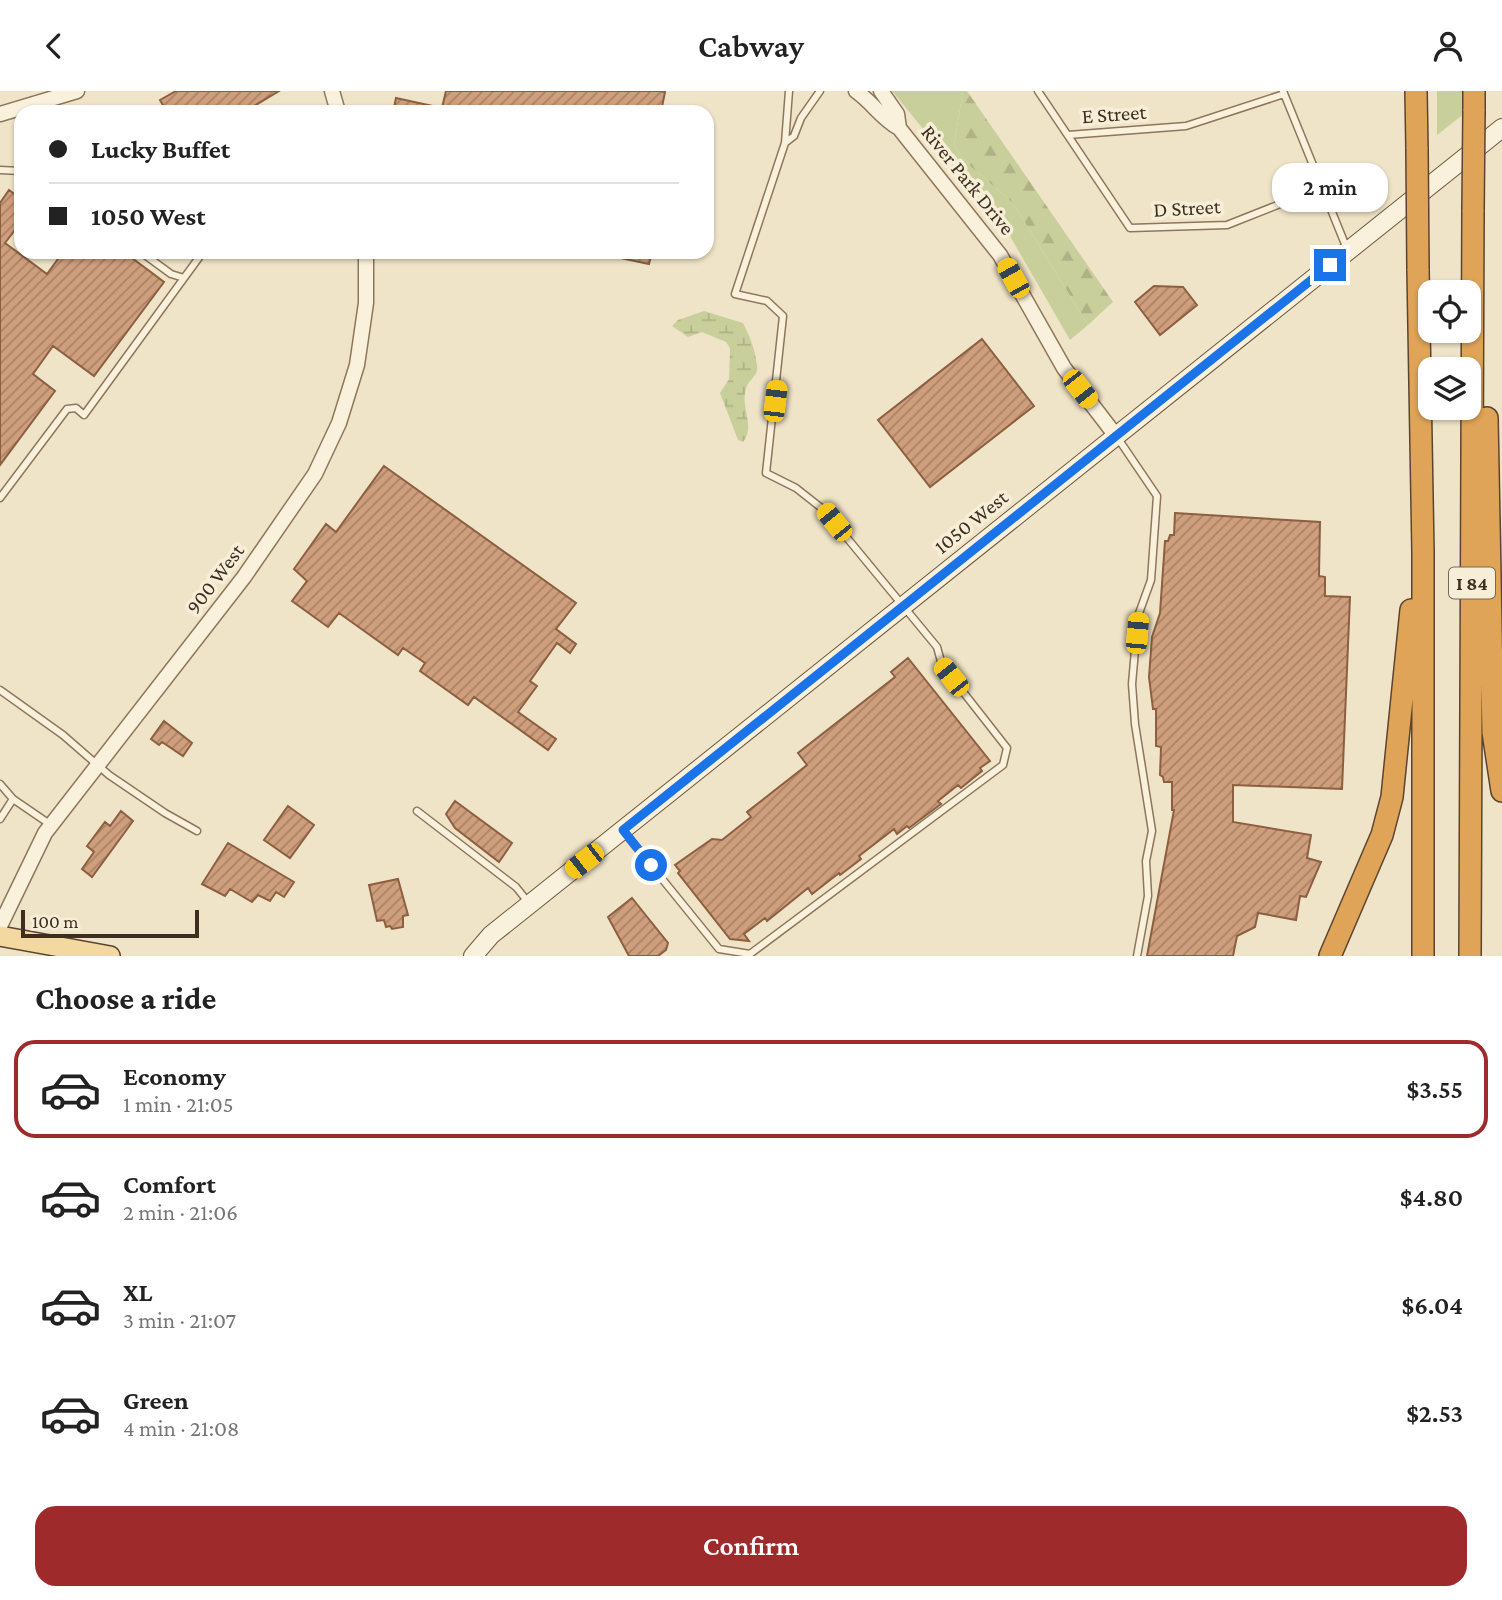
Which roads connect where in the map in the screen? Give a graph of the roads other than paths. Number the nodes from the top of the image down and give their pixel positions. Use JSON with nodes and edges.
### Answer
{"nodes":[{"id":1,"x":77,"y":91,"type":"edge"},
{"id":2,"x":789,"y":91,"type":"edge"},
{"id":3,"x":820,"y":91,"type":"edge"},
{"id":4,"x":856,"y":91,"type":"edge"},
{"id":5,"x":881,"y":91,"type":"edge"},
{"id":6,"x":1038,"y":91,"type":"edge"},
{"id":7,"x":1416,"y":91,"type":"edge"},
{"id":8,"x":1284,"y":92,"type":"edge"},
{"id":9,"x":1474,"y":101,"type":"edge"},
{"id":10,"x":30,"y":105,"type":"edge"},
{"id":11,"x":899,"y":128,"type":"junction"},
{"id":12,"x":1502,"y":128,"type":"edge"},
{"id":13,"x":1068,"y":135,"type":"junction"},
{"id":14,"x":785,"y":143,"type":"junction"},
{"id":15,"x":1323,"y":187,"type":"junction"},
{"id":16,"x":1474,"y":210,"type":"junction"},
{"id":17,"x":1347,"y":251,"type":"junction"},
{"id":18,"x":151,"y":259,"type":"edge"},
{"id":19,"x":199,"y":259,"type":"edge"},
{"id":20,"x":366,"y":259,"type":"edge"},
{"id":21,"x":184,"y":278,"type":"junction"},
{"id":22,"x":1116,"y":436,"type":"junction"},
{"id":23,"x":0,"y":498,"type":"edge"},
{"id":24,"x":1423,"y":553,"type":"junction"},
{"id":25,"x":903,"y":605,"type":"junction"},
{"id":26,"x":0,"y":690,"type":"edge"},
{"id":27,"x":98,"y":765,"type":"junction"},
{"id":28,"x":0,"y":784,"type":"edge"},
{"id":29,"x":1502,"y":790,"type":"edge"},
{"id":30,"x":13,"y":799,"type":"junction"},
{"id":31,"x":417,"y":811,"type":"dead end"},
{"id":32,"x":0,"y":819,"type":"edge"},
{"id":33,"x":51,"y":825,"type":"junction"},
{"id":34,"x":623,"y":830,"type":"junction"},
{"id":35,"x":197,"y":831,"type":"dead end"},
{"id":36,"x":530,"y":904,"type":"junction"},
{"id":37,"x":0,"y":926,"type":"edge"},
{"id":38,"x":1344,"y":928,"type":"junction"},
{"id":39,"x":0,"y":936,"type":"edge"},
{"id":40,"x":110,"y":956,"type":"edge"},
{"id":41,"x":473,"y":956,"type":"edge"},
{"id":42,"x":1137,"y":956,"type":"edge"},
{"id":43,"x":1331,"y":956,"type":"edge"},
{"id":44,"x":1336,"y":956,"type":"edge"},
{"id":45,"x":1423,"y":956,"type":"edge"},
{"id":46,"x":1470,"y":956,"type":"edge"}],
"edges":[{"from":1,"to":10,"type":"street"},
{"from":2,"to":14,"type":"lane"},
{"from":3,"to":14,"type":"lane"},
{"from":4,"to":11,"type":"street","name":"River Park Drive"},
{"from":5,"to":11,"type":"street","name":"River Park Drive"},
{"from":6,"to":13,"type":"lane"},
{"from":7,"to":24,"type":"highway","number":"I 84","bridge":true},
{"from":8,"to":13,"type":"lane","name":"E Street"},
{"from":8,"to":15,"type":"lane"},
{"from":9,"to":16,"type":"highway","number":"I 84","bridge":true},
{"from":11,"to":22,"type":"street","name":"River Park Drive"},
{"from":12,"to":17,"type":"main road","name":"1050 West"},
{"from":13,"to":15,"type":"lane","name":"D Street"},
{"from":14,"to":25,"type":"lane"},
{"from":15,"to":17,"type":"lane"},
{"from":16,"to":29,"type":"highway"},
{"from":16,"to":46,"type":"highway","number":"I 84"},
{"from":17,"to":22,"type":"main road","name":"1050 West"},
{"from":18,"to":21,"type":"lane"},
{"from":19,"to":21,"type":"lane"},
{"from":20,"to":27,"type":"street","name":"900 West"},
{"from":21,"to":23,"type":"lane"},
{"from":22,"to":25,"type":"main road","name":"1050 West"},
{"from":22,"to":42,"type":"lane"},
{"from":24,"to":38,"type":"highway"},
{"from":24,"to":45,"type":"highway","number":"I 84"},
{"from":25,"to":34,"type":"main road","name":"1050 West"},
{"from":25,"to":34,"type":"lane"},
{"from":26,"to":27,"type":"lane"},
{"from":27,"to":33,"type":"street","name":"900 West"},
{"from":27,"to":35,"type":"lane"},
{"from":28,"to":30,"type":"lane"},
{"from":30,"to":32,"type":"lane"},
{"from":30,"to":33,"type":"lane"},
{"from":31,"to":36,"type":"lane"},
{"from":33,"to":37,"type":"street","name":"900 West"},
{"from":34,"to":36,"type":"main road","name":"1050 West"},
{"from":36,"to":41,"type":"main road","name":"1050 West"},
{"from":38,"to":43,"type":"highway"},
{"from":38,"to":44,"type":"highway"},
{"from":39,"to":40,"type":"main road"}]}
